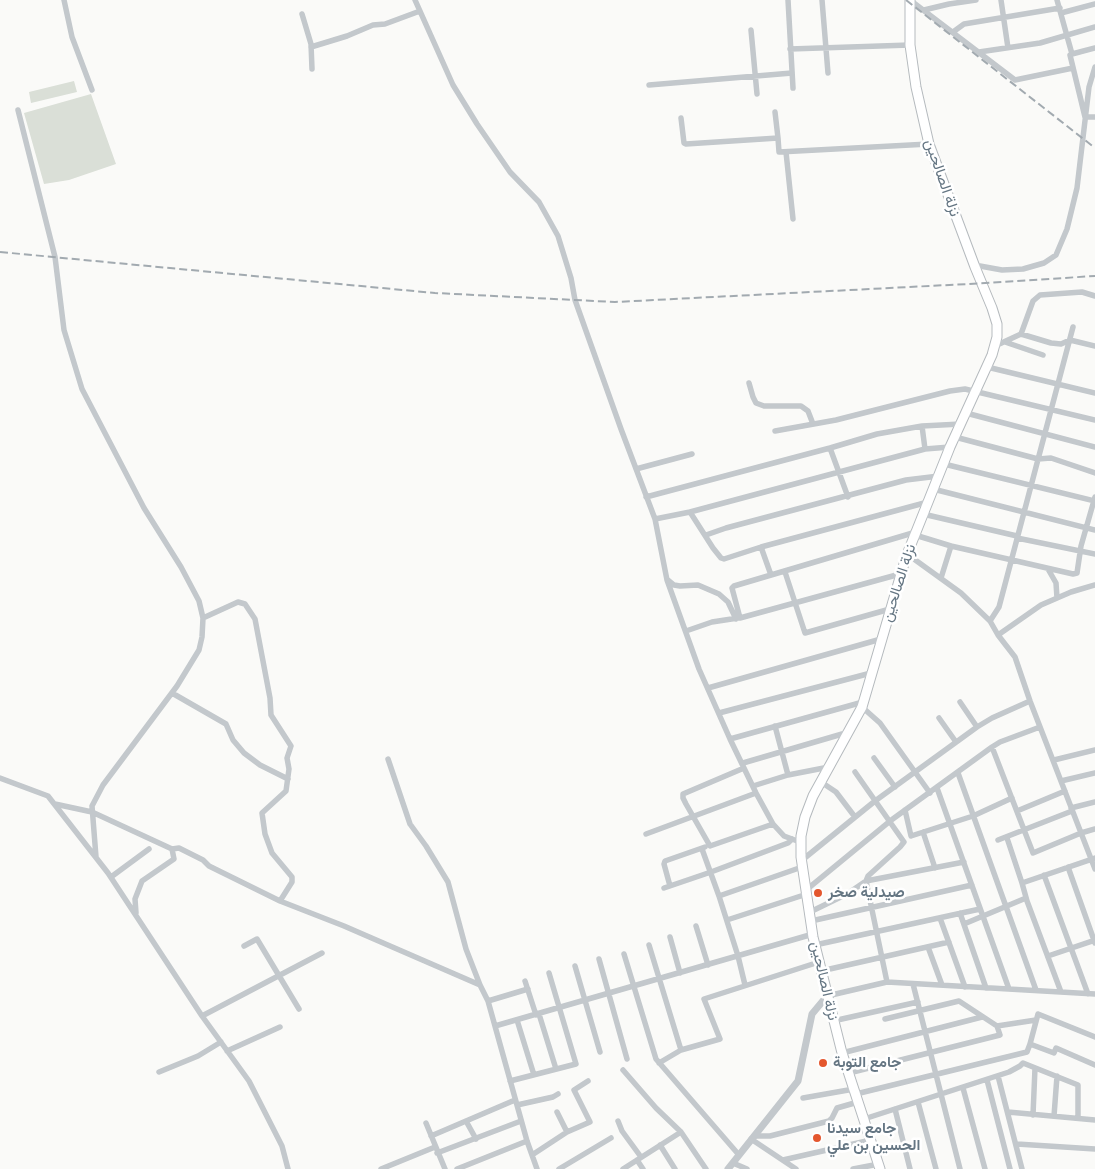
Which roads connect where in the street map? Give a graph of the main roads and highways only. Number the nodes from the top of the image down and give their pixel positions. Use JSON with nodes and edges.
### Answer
{"nodes":[{"id":1,"x":910,"y":0,"type":"edge"},
{"id":2,"x":879,"y":1166,"type":"edge"}],
"edges":[{"from":1,"to":2,"type":"main road","name":"نزلة الصالحين"}]}
